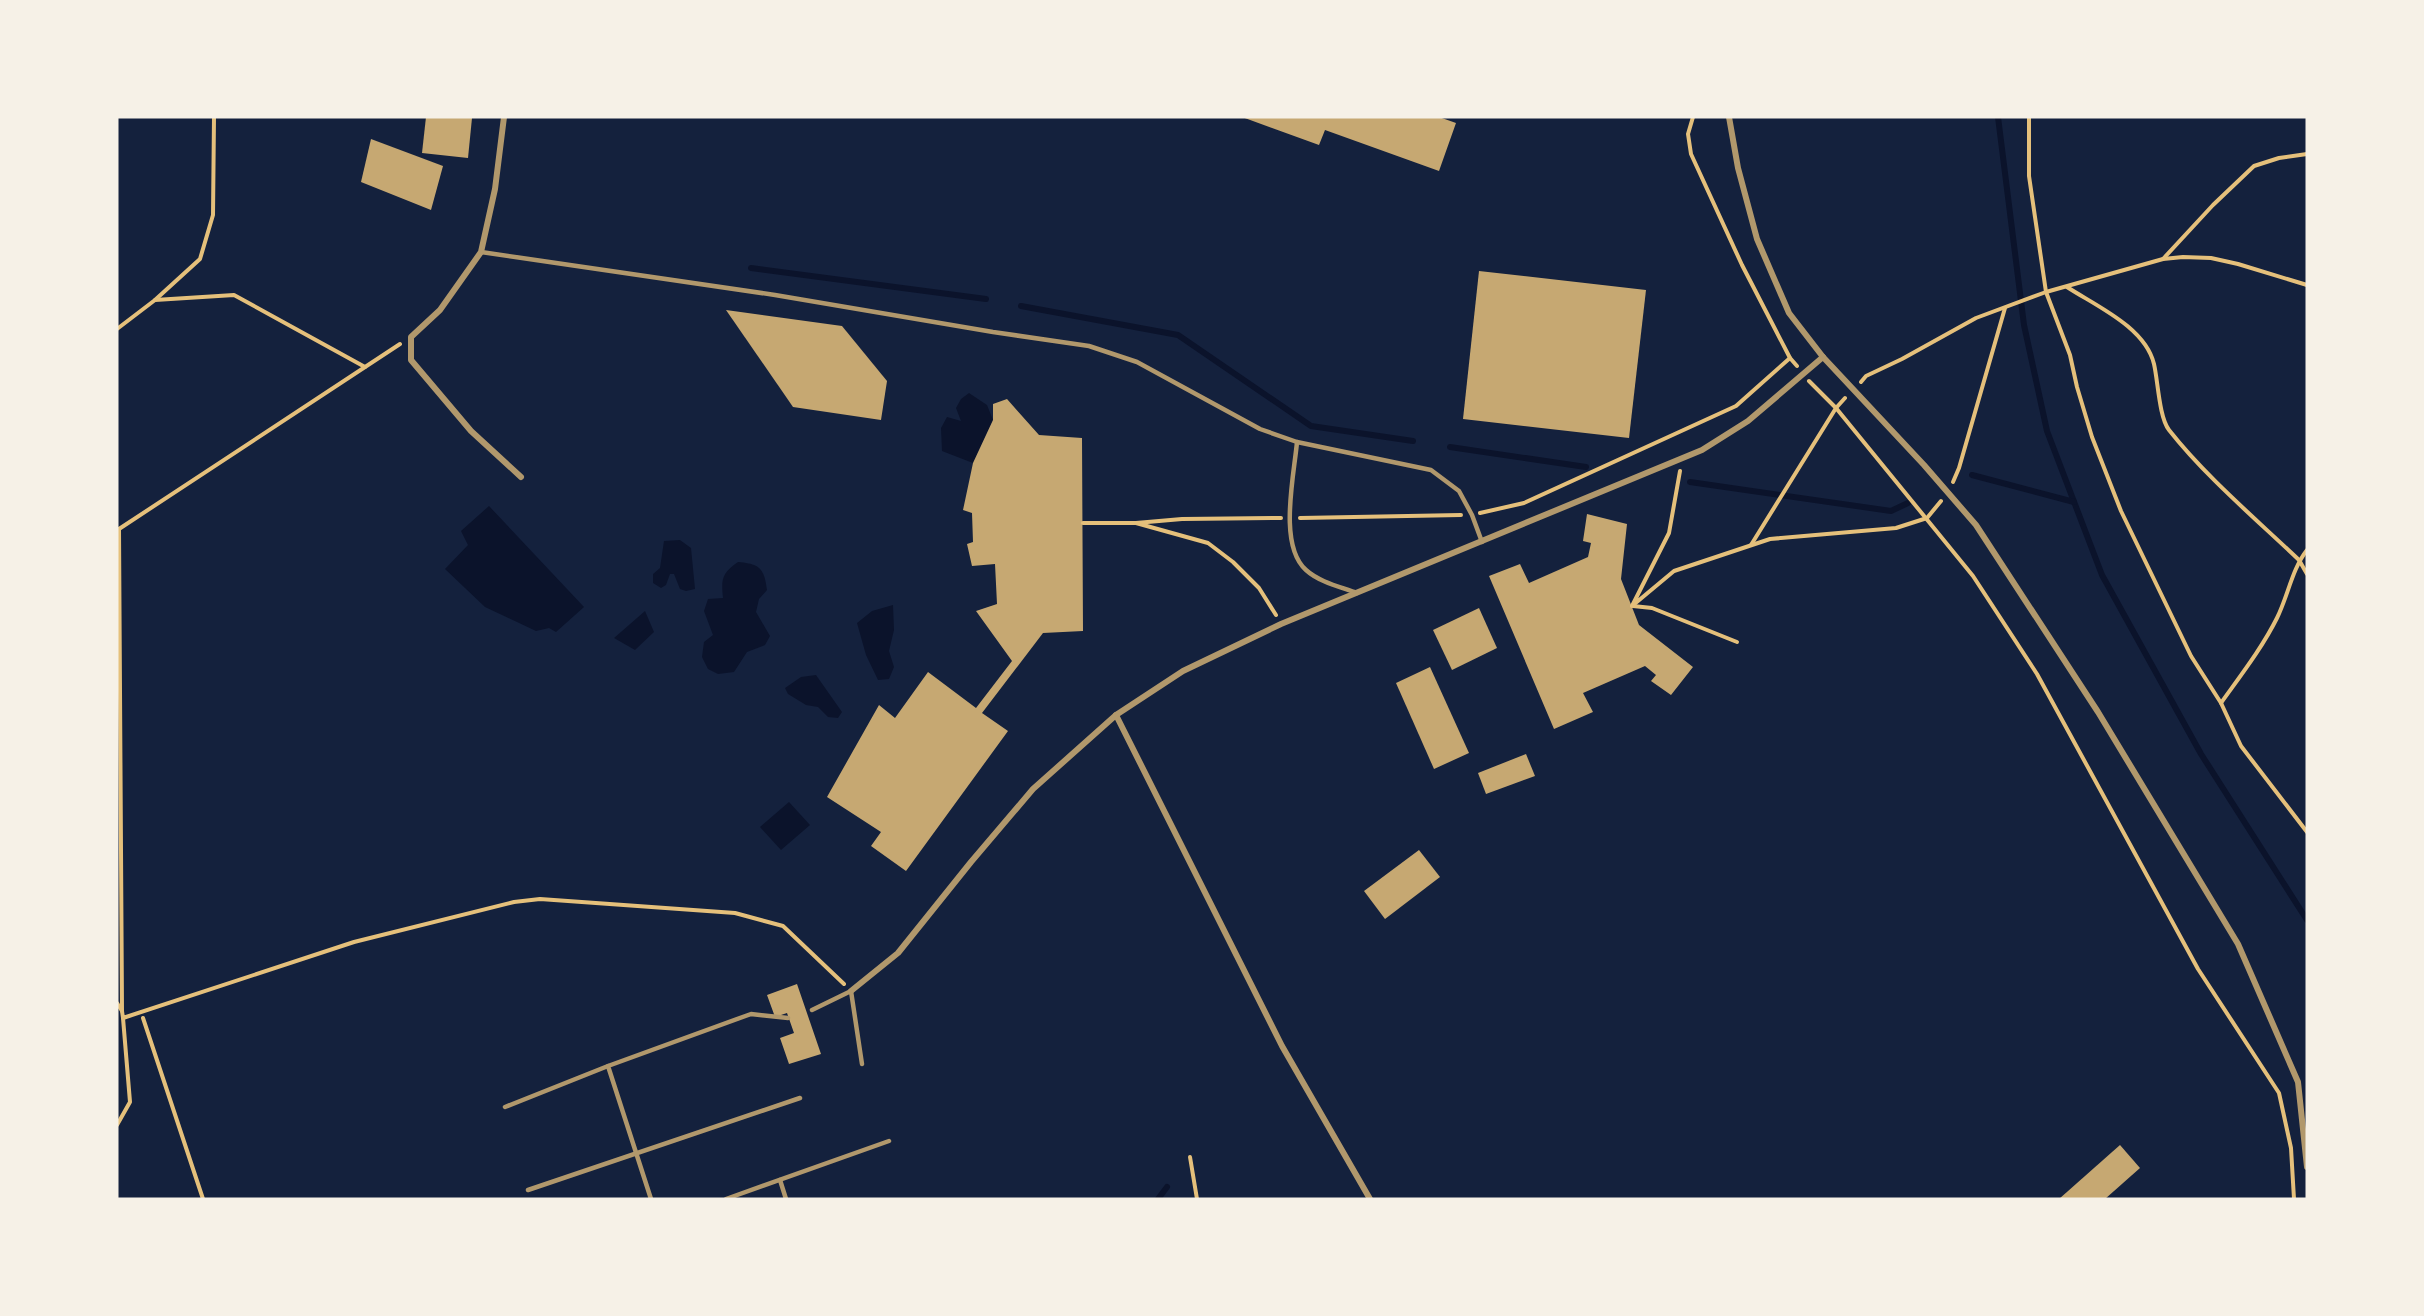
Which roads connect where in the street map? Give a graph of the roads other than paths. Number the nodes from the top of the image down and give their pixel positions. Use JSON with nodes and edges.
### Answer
{"nodes":[{"id":1,"x":504,"y":117,"type":"edge"},
{"id":2,"x":1728,"y":117,"type":"edge"},
{"id":3,"x":481,"y":252,"type":"junction"},
{"id":4,"x":1823,"y":357,"type":"junction"},
{"id":5,"x":1297,"y":442,"type":"junction"},
{"id":6,"x":522,"y":477,"type":"dead end"},
{"id":7,"x":1482,"y":542,"type":"junction"},
{"id":8,"x":1357,"y":593,"type":"junction"},
{"id":9,"x":1116,"y":715,"type":"junction"},
{"id":10,"x":851,"y":991,"type":"junction"},
{"id":11,"x":812,"y":1010,"type":"dead end"},
{"id":12,"x":788,"y":1018,"type":"dead end"},
{"id":13,"x":862,"y":1064,"type":"dead end"},
{"id":14,"x":608,"y":1066,"type":"junction"},
{"id":15,"x":800,"y":1098,"type":"dead end"},
{"id":16,"x":505,"y":1107,"type":"dead end"},
{"id":17,"x":889,"y":1141,"type":"dead end"},
{"id":18,"x":636,"y":1154,"type":"junction"},
{"id":19,"x":2307,"y":1167,"type":"edge"},
{"id":20,"x":780,"y":1180,"type":"junction"},
{"id":21,"x":528,"y":1190,"type":"dead end"},
{"id":22,"x":651,"y":1199,"type":"edge"},
{"id":23,"x":726,"y":1199,"type":"edge"},
{"id":24,"x":786,"y":1199,"type":"edge"},
{"id":25,"x":1370,"y":1199,"type":"edge"}],
"edges":[{"from":1,"to":3,"type":"street"},
{"from":2,"to":4,"type":"street"},
{"from":3,"to":5,"type":"lane"},
{"from":3,"to":6,"type":"street"},
{"from":4,"to":7,"type":"street"},
{"from":4,"to":19,"type":"street"},
{"from":5,"to":7,"type":"lane"},
{"from":5,"to":8,"type":"lane"},
{"from":7,"to":8,"type":"street"},
{"from":8,"to":9,"type":"street"},
{"from":9,"to":10,"type":"street"},
{"from":9,"to":25,"type":"street"},
{"from":10,"to":11,"type":"lane"},
{"from":10,"to":13,"type":"lane"},
{"from":12,"to":14,"type":"lane"},
{"from":14,"to":16,"type":"lane"},
{"from":14,"to":18,"type":"lane"},
{"from":15,"to":18,"type":"lane"},
{"from":17,"to":20,"type":"lane"},
{"from":18,"to":21,"type":"lane"},
{"from":18,"to":22,"type":"lane"},
{"from":20,"to":23,"type":"lane"},
{"from":20,"to":24,"type":"lane"}]}
